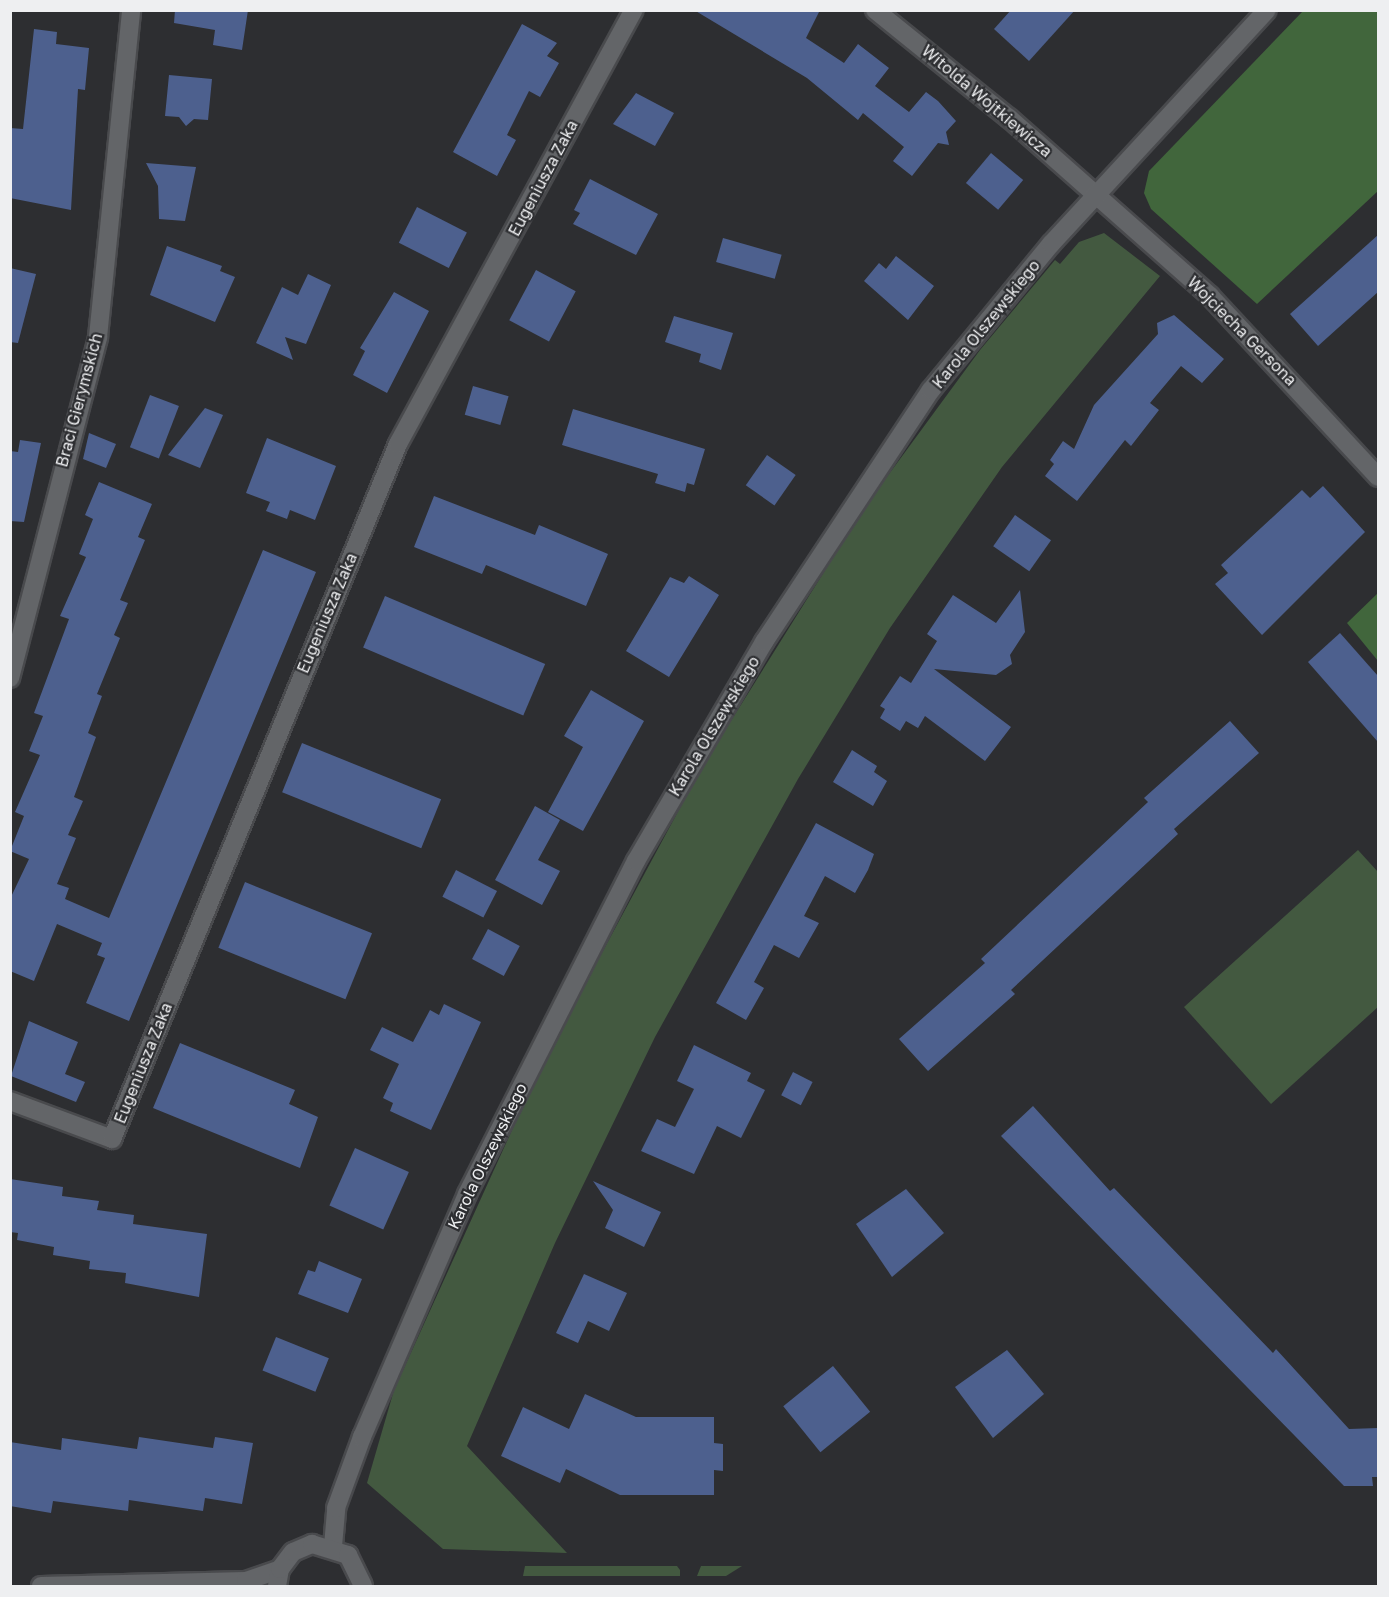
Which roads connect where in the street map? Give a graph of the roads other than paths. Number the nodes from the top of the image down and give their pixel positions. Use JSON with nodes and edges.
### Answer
{"nodes":[{"id":1,"x":131,"y":10,"type":"edge"},
{"id":2,"x":633,"y":10,"type":"edge"},
{"id":3,"x":875,"y":10,"type":"edge"},
{"id":4,"x":1267,"y":10,"type":"edge"},
{"id":5,"x":1096,"y":195,"type":"junction"},
{"id":6,"x":1378,"y":477,"type":"edge"},
{"id":7,"x":10,"y":678,"type":"edge"},
{"id":8,"x":10,"y":1101,"type":"edge"},
{"id":9,"x":336,"y":1508,"type":"junction"},
{"id":10,"x":312,"y":1544,"type":"junction"},
{"id":11,"x":333,"y":1546,"type":"junction"},
{"id":12,"x":278,"y":1578,"type":"edge"},
{"id":13,"x":246,"y":1581,"type":"junction"},
{"id":14,"x":363,"y":1586,"type":"edge"},
{"id":15,"x":41,"y":1587,"type":"edge"},
{"id":16,"x":268,"y":1587,"type":"edge"}],
"edges":[{"from":1,"to":7,"type":"street","name":"Braci Gierymskich"},
{"from":2,"to":8,"type":"street","name":"Eugeniusza Zaka"},
{"from":3,"to":5,"type":"street","name":"Witolda Wojtkiewicza"},
{"from":4,"to":5,"type":"street","name":"Karola Olszewskiego"},
{"from":5,"to":6,"type":"street","name":"Wojciecha Gersona"},
{"from":5,"to":9,"type":"street","name":"Karola Olszewskiego"},
{"from":9,"to":10,"type":"street"},
{"from":9,"to":11,"type":"street","name":"Karola Olszewskiego"},
{"from":10,"to":11,"type":"street"},
{"from":10,"to":12,"type":"street"},
{"from":11,"to":14,"type":"street"},
{"from":12,"to":13,"type":"street"},
{"from":13,"to":15,"type":"street"},
{"from":13,"to":16,"type":"street"}]}
